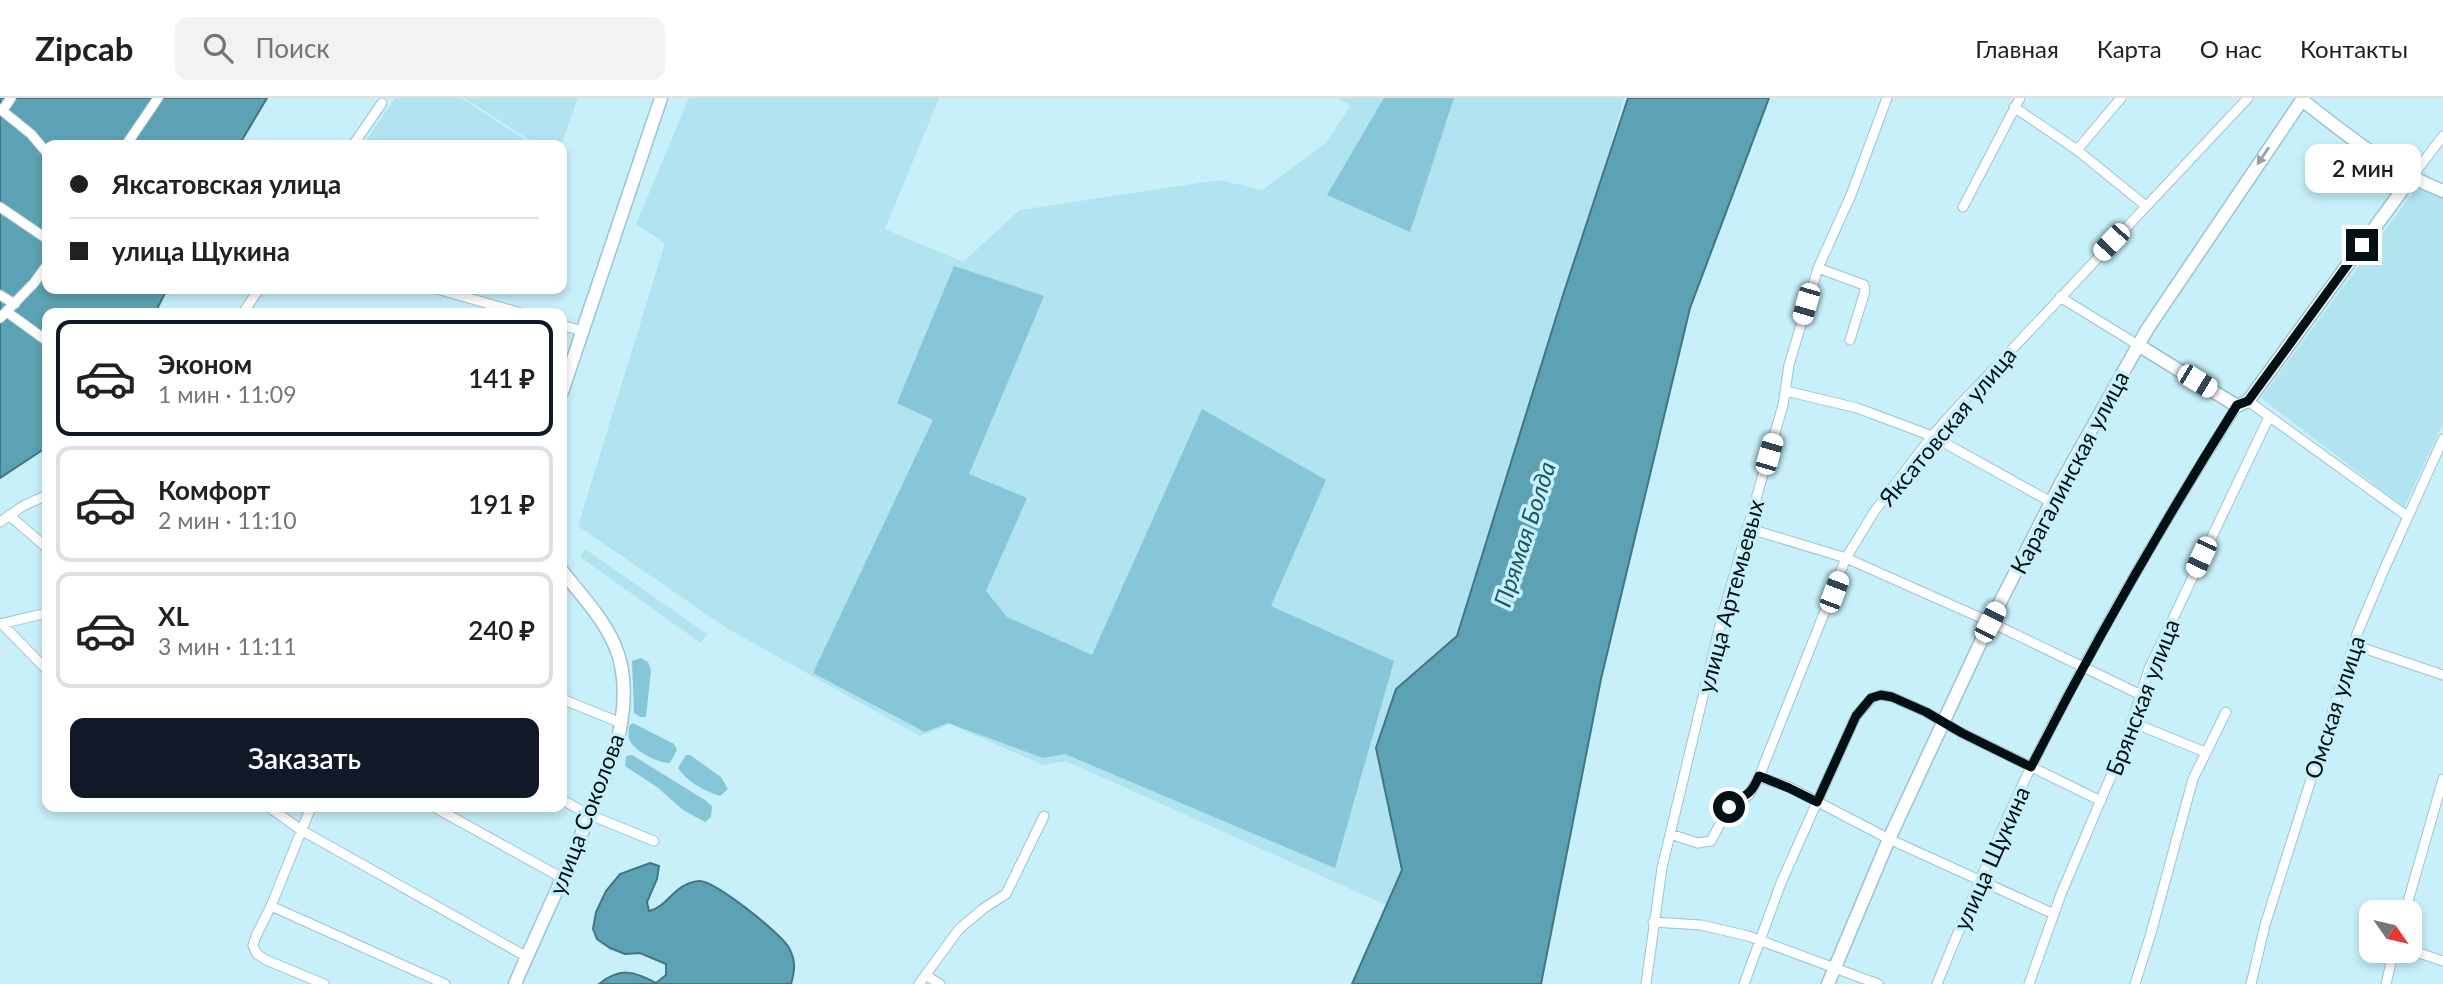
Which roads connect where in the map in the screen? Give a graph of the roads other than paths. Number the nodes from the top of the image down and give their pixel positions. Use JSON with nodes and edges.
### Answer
{"nodes":[{"id":1,"x":11,"y":98,"type":"edge"},
{"id":2,"x":158,"y":98,"type":"edge"},
{"id":3,"x":661,"y":98,"type":"edge"},
{"id":4,"x":1887,"y":98,"type":"edge"},
{"id":5,"x":2020,"y":98,"type":"edge"},
{"id":6,"x":2121,"y":98,"type":"edge"},
{"id":7,"x":2248,"y":98,"type":"edge"},
{"id":8,"x":2301,"y":99,"type":"edge"},
{"id":9,"x":382,"y":103,"type":"dead end"},
{"id":10,"x":2014,"y":107,"type":"junction"},
{"id":11,"x":1,"y":110,"type":"edge"},
{"id":12,"x":2443,"y":136,"type":"edge"},
{"id":13,"x":129,"y":140,"type":"edge"},
{"id":14,"x":357,"y":140,"type":"edge"},
{"id":15,"x":42,"y":147,"type":"edge"},
{"id":16,"x":2077,"y":150,"type":"junction"},
{"id":17,"x":2411,"y":178,"type":"junction"},
{"id":18,"x":2443,"y":191,"type":"edge"},
{"id":19,"x":2146,"y":206,"type":"junction"},
{"id":20,"x":0,"y":207,"type":"edge"},
{"id":21,"x":1964,"y":207,"type":"dead end"},
{"id":22,"x":42,"y":236,"type":"edge"},
{"id":23,"x":1818,"y":268,"type":"junction"},
{"id":24,"x":42,"y":271,"type":"edge"},
{"id":25,"x":455,"y":294,"type":"edge"},
{"id":26,"x":0,"y":295,"type":"edge"},
{"id":27,"x":2060,"y":297,"type":"junction"},
{"id":28,"x":15,"y":304,"type":"junction"},
{"id":29,"x":504,"y":308,"type":"edge"},
{"id":30,"x":4,"y":315,"type":"edge"},
{"id":31,"x":567,"y":326,"type":"edge"},
{"id":32,"x":582,"y":331,"type":"junction"},
{"id":33,"x":42,"y":338,"type":"edge"},
{"id":34,"x":1850,"y":340,"type":"dead end"},
{"id":35,"x":2138,"y":345,"type":"junction"},
{"id":36,"x":567,"y":377,"type":"edge"},
{"id":37,"x":1786,"y":391,"type":"junction"},
{"id":38,"x":2242,"y":403,"type":"junction"},
{"id":39,"x":2269,"y":417,"type":"junction"},
{"id":40,"x":1932,"y":436,"type":"junction"},
{"id":41,"x":2443,"y":439,"type":"edge"},
{"id":42,"x":42,"y":497,"type":"edge"},
{"id":43,"x":2050,"y":502,"type":"junction"},
{"id":44,"x":9,"y":515,"type":"junction"},
{"id":45,"x":2407,"y":516,"type":"junction"},
{"id":46,"x":0,"y":522,"type":"edge"},
{"id":47,"x":1747,"y":528,"type":"junction"},
{"id":48,"x":42,"y":544,"type":"edge"},
{"id":49,"x":1846,"y":558,"type":"junction"},
{"id":50,"x":567,"y":577,"type":"edge"},
{"id":51,"x":42,"y":614,"type":"edge"},
{"id":52,"x":1990,"y":622,"type":"junction"},
{"id":53,"x":1,"y":624,"type":"edge"},
{"id":54,"x":2354,"y":645,"type":"junction"},
{"id":55,"x":42,"y":665,"type":"edge"},
{"id":56,"x":2084,"y":666,"type":"junction"},
{"id":57,"x":2443,"y":675,"type":"edge"},
{"id":58,"x":2139,"y":694,"type":"junction"},
{"id":59,"x":567,"y":701,"type":"edge"},
{"id":60,"x":2226,"y":712,"type":"dead end"},
{"id":61,"x":2131,"y":722,"type":"junction"},
{"id":62,"x":621,"y":723,"type":"junction"},
{"id":63,"x":1944,"y":723,"type":"junction"},
{"id":64,"x":2205,"y":752,"type":"junction"},
{"id":65,"x":2031,"y":767,"type":"junction"},
{"id":66,"x":1759,"y":776,"type":"junction"},
{"id":67,"x":2443,"y":779,"type":"edge"},
{"id":68,"x":2101,"y":801,"type":"junction"},
{"id":69,"x":1817,"y":802,"type":"junction"},
{"id":70,"x":567,"y":803,"type":"edge"},
{"id":71,"x":277,"y":812,"type":"edge"},
{"id":72,"x":309,"y":812,"type":"edge"},
{"id":73,"x":443,"y":812,"type":"edge"},
{"id":74,"x":590,"y":815,"type":"junction"},
{"id":75,"x":1044,"y":816,"type":"dead end"},
{"id":76,"x":301,"y":830,"type":"junction"},
{"id":77,"x":1670,"y":834,"type":"junction"},
{"id":78,"x":1889,"y":839,"type":"junction"},
{"id":79,"x":654,"y":841,"type":"dead end"},
{"id":80,"x":564,"y":879,"type":"junction"},
{"id":81,"x":1979,"y":882,"type":"junction"},
{"id":82,"x":2408,"y":900,"type":"edge"},
{"id":83,"x":271,"y":906,"type":"junction"},
{"id":84,"x":2053,"y":914,"type":"junction"},
{"id":85,"x":1653,"y":922,"type":"junction"},
{"id":86,"x":1759,"y":939,"type":"junction"},
{"id":87,"x":2422,"y":954,"type":"edge"},
{"id":88,"x":527,"y":957,"type":"junction"},
{"id":89,"x":2443,"y":961,"type":"edge"},
{"id":90,"x":2391,"y":963,"type":"edge"},
{"id":91,"x":1835,"y":968,"type":"junction"},
{"id":92,"x":922,"y":980,"type":"edge"},
{"id":93,"x":324,"y":984,"type":"edge"},
{"id":94,"x":445,"y":984,"type":"edge"},
{"id":95,"x":516,"y":984,"type":"edge"},
{"id":96,"x":940,"y":984,"type":"edge"},
{"id":97,"x":1646,"y":984,"type":"edge"},
{"id":98,"x":1744,"y":984,"type":"edge"},
{"id":99,"x":1828,"y":984,"type":"edge"},
{"id":100,"x":1878,"y":984,"type":"edge"},
{"id":101,"x":1937,"y":984,"type":"edge"},
{"id":102,"x":2029,"y":984,"type":"edge"},
{"id":103,"x":2135,"y":984,"type":"edge"},
{"id":104,"x":2251,"y":984,"type":"edge"},
{"id":105,"x":2386,"y":984,"type":"edge"}],
"edges":[{"from":1,"to":11,"type":"street"},
{"from":2,"to":13,"type":"street"},
{"from":3,"to":32,"type":"street"},
{"from":4,"to":23,"type":"street","name":"улица Артемьевых"},
{"from":5,"to":10,"type":"street"},
{"from":6,"to":16,"type":"street"},
{"from":7,"to":19,"type":"street","name":"Яксатовская улица"},
{"from":8,"to":17,"type":"street"},
{"from":8,"to":35,"type":"street","name":"Карагалинская улица","one_way":true},
{"from":9,"to":14,"type":"street"},
{"from":10,"to":16,"type":"street"},
{"from":10,"to":21,"type":"street"},
{"from":11,"to":15,"type":"street"},
{"from":12,"to":17,"type":"street","name":"улица Щукина"},
{"from":16,"to":19,"type":"street"},
{"from":17,"to":18,"type":"street"},
{"from":17,"to":38,"type":"street","name":"улица Щукина"},
{"from":19,"to":27,"type":"street","name":"Яксатовская улица"},
{"from":20,"to":22,"type":"street"},
{"from":23,"to":34,"type":"street"},
{"from":23,"to":37,"type":"street","name":"улица Артемьевых"},
{"from":24,"to":28,"type":"street"},
{"from":25,"to":29,"type":"street"},
{"from":26,"to":28,"type":"street"},
{"from":27,"to":35,"type":"street"},
{"from":27,"to":40,"type":"street","name":"Яксатовская улица"},
{"from":28,"to":30,"type":"street"},
{"from":30,"to":33,"type":"street"},
{"from":31,"to":32,"type":"street"},
{"from":32,"to":36,"type":"street"},
{"from":35,"to":38,"type":"street"},
{"from":35,"to":43,"type":"street","name":"Карагалинская улица"},
{"from":37,"to":40,"type":"street"},
{"from":37,"to":47,"type":"street","name":"улица Артемьевых"},
{"from":38,"to":39,"type":"street"},
{"from":38,"to":56,"type":"street","name":"улица Щукина"},
{"from":39,"to":45,"type":"street"},
{"from":39,"to":58,"type":"street","name":"Брянская улица"},
{"from":40,"to":43,"type":"street"},
{"from":40,"to":49,"type":"street","name":"Яксатовская улица"},
{"from":41,"to":45,"type":"street","name":"Омская улица"},
{"from":42,"to":44,"type":"street"},
{"from":43,"to":52,"type":"street","name":"Карагалинская улица"},
{"from":44,"to":46,"type":"street"},
{"from":44,"to":48,"type":"street"},
{"from":45,"to":54,"type":"street","name":"Омская улица"},
{"from":47,"to":49,"type":"street"},
{"from":47,"to":77,"type":"street","name":"улица Артемьевых"},
{"from":49,"to":52,"type":"street"},
{"from":49,"to":66,"type":"street","name":"Яксатовская улица"},
{"from":50,"to":62,"type":"street","name":"улица Соколова"},
{"from":51,"to":53,"type":"street"},
{"from":52,"to":56,"type":"street"},
{"from":52,"to":63,"type":"street","name":"Карагалинская улица"},
{"from":53,"to":55,"type":"street"},
{"from":54,"to":57,"type":"street"},
{"from":54,"to":104,"type":"street","name":"Омская улица"},
{"from":56,"to":58,"type":"street"},
{"from":56,"to":65,"type":"street","name":"улица Щукина"},
{"from":58,"to":61,"type":"street","name":"Брянская улица"},
{"from":59,"to":62,"type":"street"},
{"from":60,"to":64,"type":"street"},
{"from":61,"to":64,"type":"street"},
{"from":61,"to":68,"type":"street","name":"Брянская улица"},
{"from":62,"to":74,"type":"street","name":"улица Соколова"},
{"from":63,"to":65,"type":"street"},
{"from":63,"to":69,"type":"street"},
{"from":63,"to":78,"type":"street","name":"Карагалинская улица"},
{"from":64,"to":103,"type":"street"},
{"from":65,"to":68,"type":"street"},
{"from":65,"to":81,"type":"street","name":"улица Щукина"},
{"from":66,"to":69,"type":"street"},
{"from":66,"to":77,"type":"street","name":"Яксатовская улица"},
{"from":67,"to":82,"type":"street"},
{"from":68,"to":84,"type":"street","name":"Брянская улица"},
{"from":69,"to":78,"type":"street"},
{"from":69,"to":86,"type":"street"},
{"from":70,"to":74,"type":"street"},
{"from":71,"to":76,"type":"street"},
{"from":72,"to":76,"type":"street"},
{"from":73,"to":80,"type":"street"},
{"from":74,"to":79,"type":"street"},
{"from":74,"to":80,"type":"street","name":"улица Соколова"},
{"from":75,"to":92,"type":"street"},
{"from":76,"to":83,"type":"street"},
{"from":76,"to":88,"type":"street"},
{"from":77,"to":85,"type":"street","name":"улица Артемьевых"},
{"from":78,"to":81,"type":"street"},
{"from":78,"to":91,"type":"street","name":"Карагалинская улица"},
{"from":80,"to":88,"type":"street","name":"улица Соколова"},
{"from":81,"to":84,"type":"street"},
{"from":81,"to":101,"type":"street","name":"улица Щукина"},
{"from":83,"to":93,"type":"street"},
{"from":83,"to":94,"type":"street"},
{"from":84,"to":102,"type":"street","name":"Брянская улица"},
{"from":85,"to":86,"type":"street"},
{"from":85,"to":97,"type":"street","name":"улица Артемьевых"},
{"from":86,"to":91,"type":"street"},
{"from":86,"to":98,"type":"street"},
{"from":87,"to":89,"type":"street"},
{"from":88,"to":95,"type":"street","name":"улица Соколова"},
{"from":90,"to":105,"type":"street"},
{"from":91,"to":99,"type":"street","name":"Карагалинская улица"},
{"from":91,"to":100,"type":"street"},
{"from":92,"to":96,"type":"street"}]}
